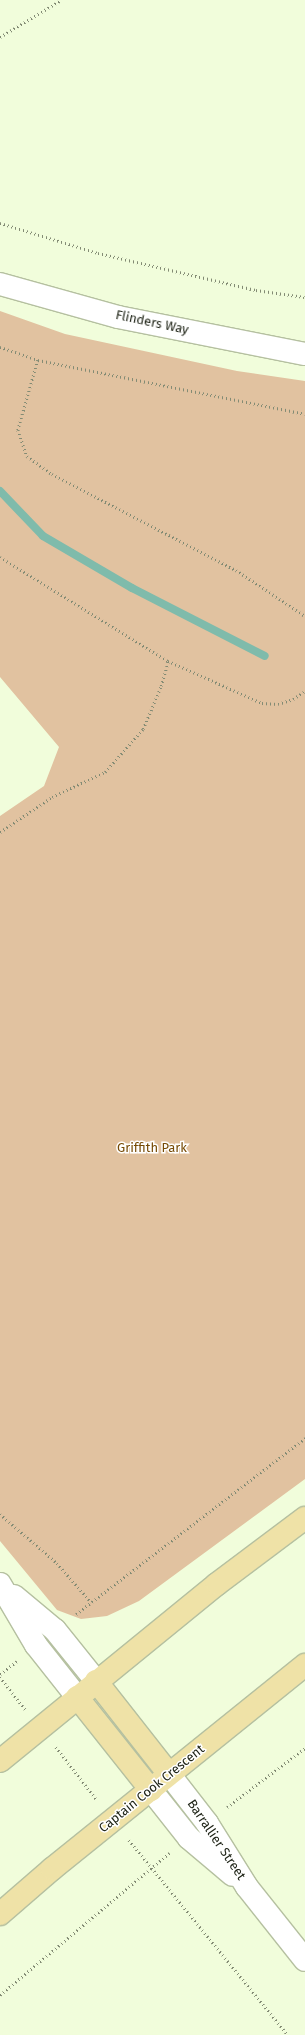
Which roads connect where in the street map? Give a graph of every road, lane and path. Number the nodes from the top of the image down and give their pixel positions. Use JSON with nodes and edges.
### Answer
{"nodes":[{"id":1,"x":61,"y":0,"type":"edge"},
{"id":2,"x":0,"y":37,"type":"edge"},
{"id":3,"x":0,"y":223,"type":"edge"},
{"id":4,"x":0,"y":284,"type":"edge"},
{"id":5,"x":305,"y":297,"type":"edge"},
{"id":6,"x":0,"y":347,"type":"edge"},
{"id":7,"x":305,"y":354,"type":"edge"},
{"id":8,"x":38,"y":360,"type":"junction"},
{"id":9,"x":305,"y":414,"type":"edge"},
{"id":10,"x":0,"y":557,"type":"edge"},
{"id":11,"x":305,"y":616,"type":"edge"},
{"id":12,"x":168,"y":661,"type":"junction"},
{"id":13,"x":305,"y":691,"type":"edge"},
{"id":14,"x":0,"y":832,"type":"edge"},
{"id":15,"x":305,"y":1438,"type":"edge"},
{"id":16,"x":0,"y":1514,"type":"edge"},
{"id":17,"x":305,"y":1518,"type":"edge"},
{"id":18,"x":1,"y":1585,"type":"edge"},
{"id":19,"x":305,"y":1666,"type":"edge"},
{"id":20,"x":0,"y":1677,"type":"edge"},
{"id":21,"x":96,"y":1681,"type":"junction"},
{"id":22,"x":77,"y":1697,"type":"junction"},
{"id":23,"x":40,"y":1727,"type":"junction"},
{"id":24,"x":305,"y":1748,"type":"edge"},
{"id":25,"x":0,"y":1761,"type":"edge"},
{"id":26,"x":169,"y":1774,"type":"junction"},
{"id":27,"x":151,"y":1790,"type":"junction"},
{"id":28,"x":248,"y":1791,"type":"dead end"},
{"id":29,"x":114,"y":1820,"type":"junction"},
{"id":30,"x":151,"y":1867,"type":"junction"},
{"id":31,"x":247,"y":1887,"type":"junction"},
{"id":32,"x":0,"y":1914,"type":"edge"},
{"id":33,"x":305,"y":1960,"type":"edge"},
{"id":34,"x":0,"y":1995,"type":"edge"},
{"id":35,"x":288,"y":2035,"type":"edge"}],
"edges":[{"from":1,"to":2,"type":"path"},
{"from":3,"to":5,"type":"path"},
{"from":4,"to":7,"type":"street","name":"Flinders Way"},
{"from":6,"to":8,"type":"path"},
{"from":8,"to":9,"type":"path"},
{"from":8,"to":11,"type":"path"},
{"from":10,"to":12,"type":"path"},
{"from":12,"to":13,"type":"path"},
{"from":12,"to":14,"type":"path"},
{"from":15,"to":16,"type":"path"},
{"from":17,"to":21,"type":"main road"},
{"from":18,"to":21,"type":"street"},
{"from":18,"to":22,"type":"street"},
{"from":19,"to":26,"type":"main road","name":"Captain Cook Crescent"},
{"from":20,"to":23,"type":"path"},
{"from":21,"to":22,"type":"main road"},
{"from":21,"to":26,"type":"main road"},
{"from":22,"to":23,"type":"main road"},
{"from":22,"to":27,"type":"main road"},
{"from":23,"to":25,"type":"main road"},
{"from":23,"to":29,"type":"path"},
{"from":24,"to":28,"type":"path"},
{"from":26,"to":27,"type":"main road","name":"Captain Cook Crescent"},
{"from":26,"to":31,"type":"street","name":"Barrallier Street"},
{"from":27,"to":29,"type":"main road","name":"Captain Cook Crescent"},
{"from":27,"to":31,"type":"street","name":"Barrallier Street"},
{"from":29,"to":30,"type":"path"},
{"from":29,"to":32,"type":"main road","name":"Captain Cook Crescent"},
{"from":30,"to":34,"type":"path"},
{"from":30,"to":35,"type":"path"},
{"from":31,"to":33,"type":"street","name":"Barrallier Street"}]}
